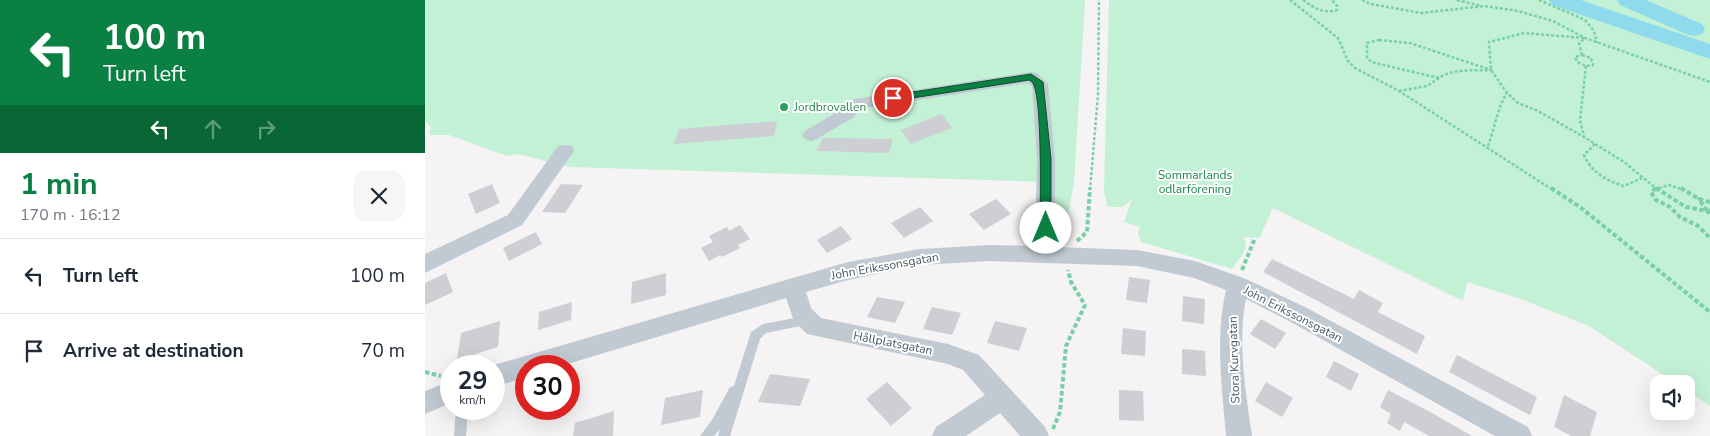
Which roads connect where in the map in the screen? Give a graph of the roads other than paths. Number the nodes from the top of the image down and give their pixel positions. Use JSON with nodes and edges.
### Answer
{"nodes":[{"id":1,"x":811,"y":135,"type":"dead end"},
{"id":2,"x":565,"y":151,"type":"dead end"},
{"id":3,"x":1045,"y":253,"type":"junction"},
{"id":4,"x":425,"y":264,"type":"edge"},
{"id":5,"x":1237,"y":285,"type":"junction"},
{"id":6,"x":794,"y":286,"type":"junction"},
{"id":7,"x":805,"y":321,"type":"junction"},
{"id":8,"x":505,"y":373,"type":"edge"},
{"id":9,"x":742,"y":375,"type":"junction"},
{"id":10,"x":440,"y":397,"type":"edge"},
{"id":11,"x":1003,"y":397,"type":"junction"},
{"id":12,"x":425,"y":403,"type":"edge"},
{"id":13,"x":461,"y":420,"type":"edge"},
{"id":14,"x":1042,"y":435,"type":"edge"},
{"id":15,"x":460,"y":436,"type":"edge"},
{"id":16,"x":705,"y":436,"type":"edge"},
{"id":17,"x":723,"y":436,"type":"edge"},
{"id":18,"x":945,"y":436,"type":"edge"},
{"id":19,"x":1239,"y":436,"type":"edge"},
{"id":20,"x":1519,"y":436,"type":"edge"}],
"edges":[{"from":1,"to":3,"type":"street"},
{"from":2,"to":4,"type":"street"},
{"from":3,"to":5,"type":"street","name":"John Erikssonsgatan"},
{"from":3,"to":6,"type":"street","name":"John Erikssonsgatan"},
{"from":5,"to":19,"type":"street","name":"Stora Kurvgatan"},
{"from":5,"to":20,"type":"street","name":"John Erikssonsgatan"},
{"from":6,"to":7,"type":"street"},
{"from":6,"to":8,"type":"street","name":"John Erikssonsgatan"},
{"from":7,"to":9,"type":"lane"},
{"from":7,"to":11,"type":"street","name":"Hållplatsgatan"},
{"from":9,"to":16,"type":"lane"},
{"from":9,"to":17,"type":"lane"},
{"from":10,"to":12,"type":"street"},
{"from":11,"to":14,"type":"street","name":"Hållplatsgatan"},
{"from":11,"to":18,"type":"street"},
{"from":13,"to":15,"type":"lane"}]}
